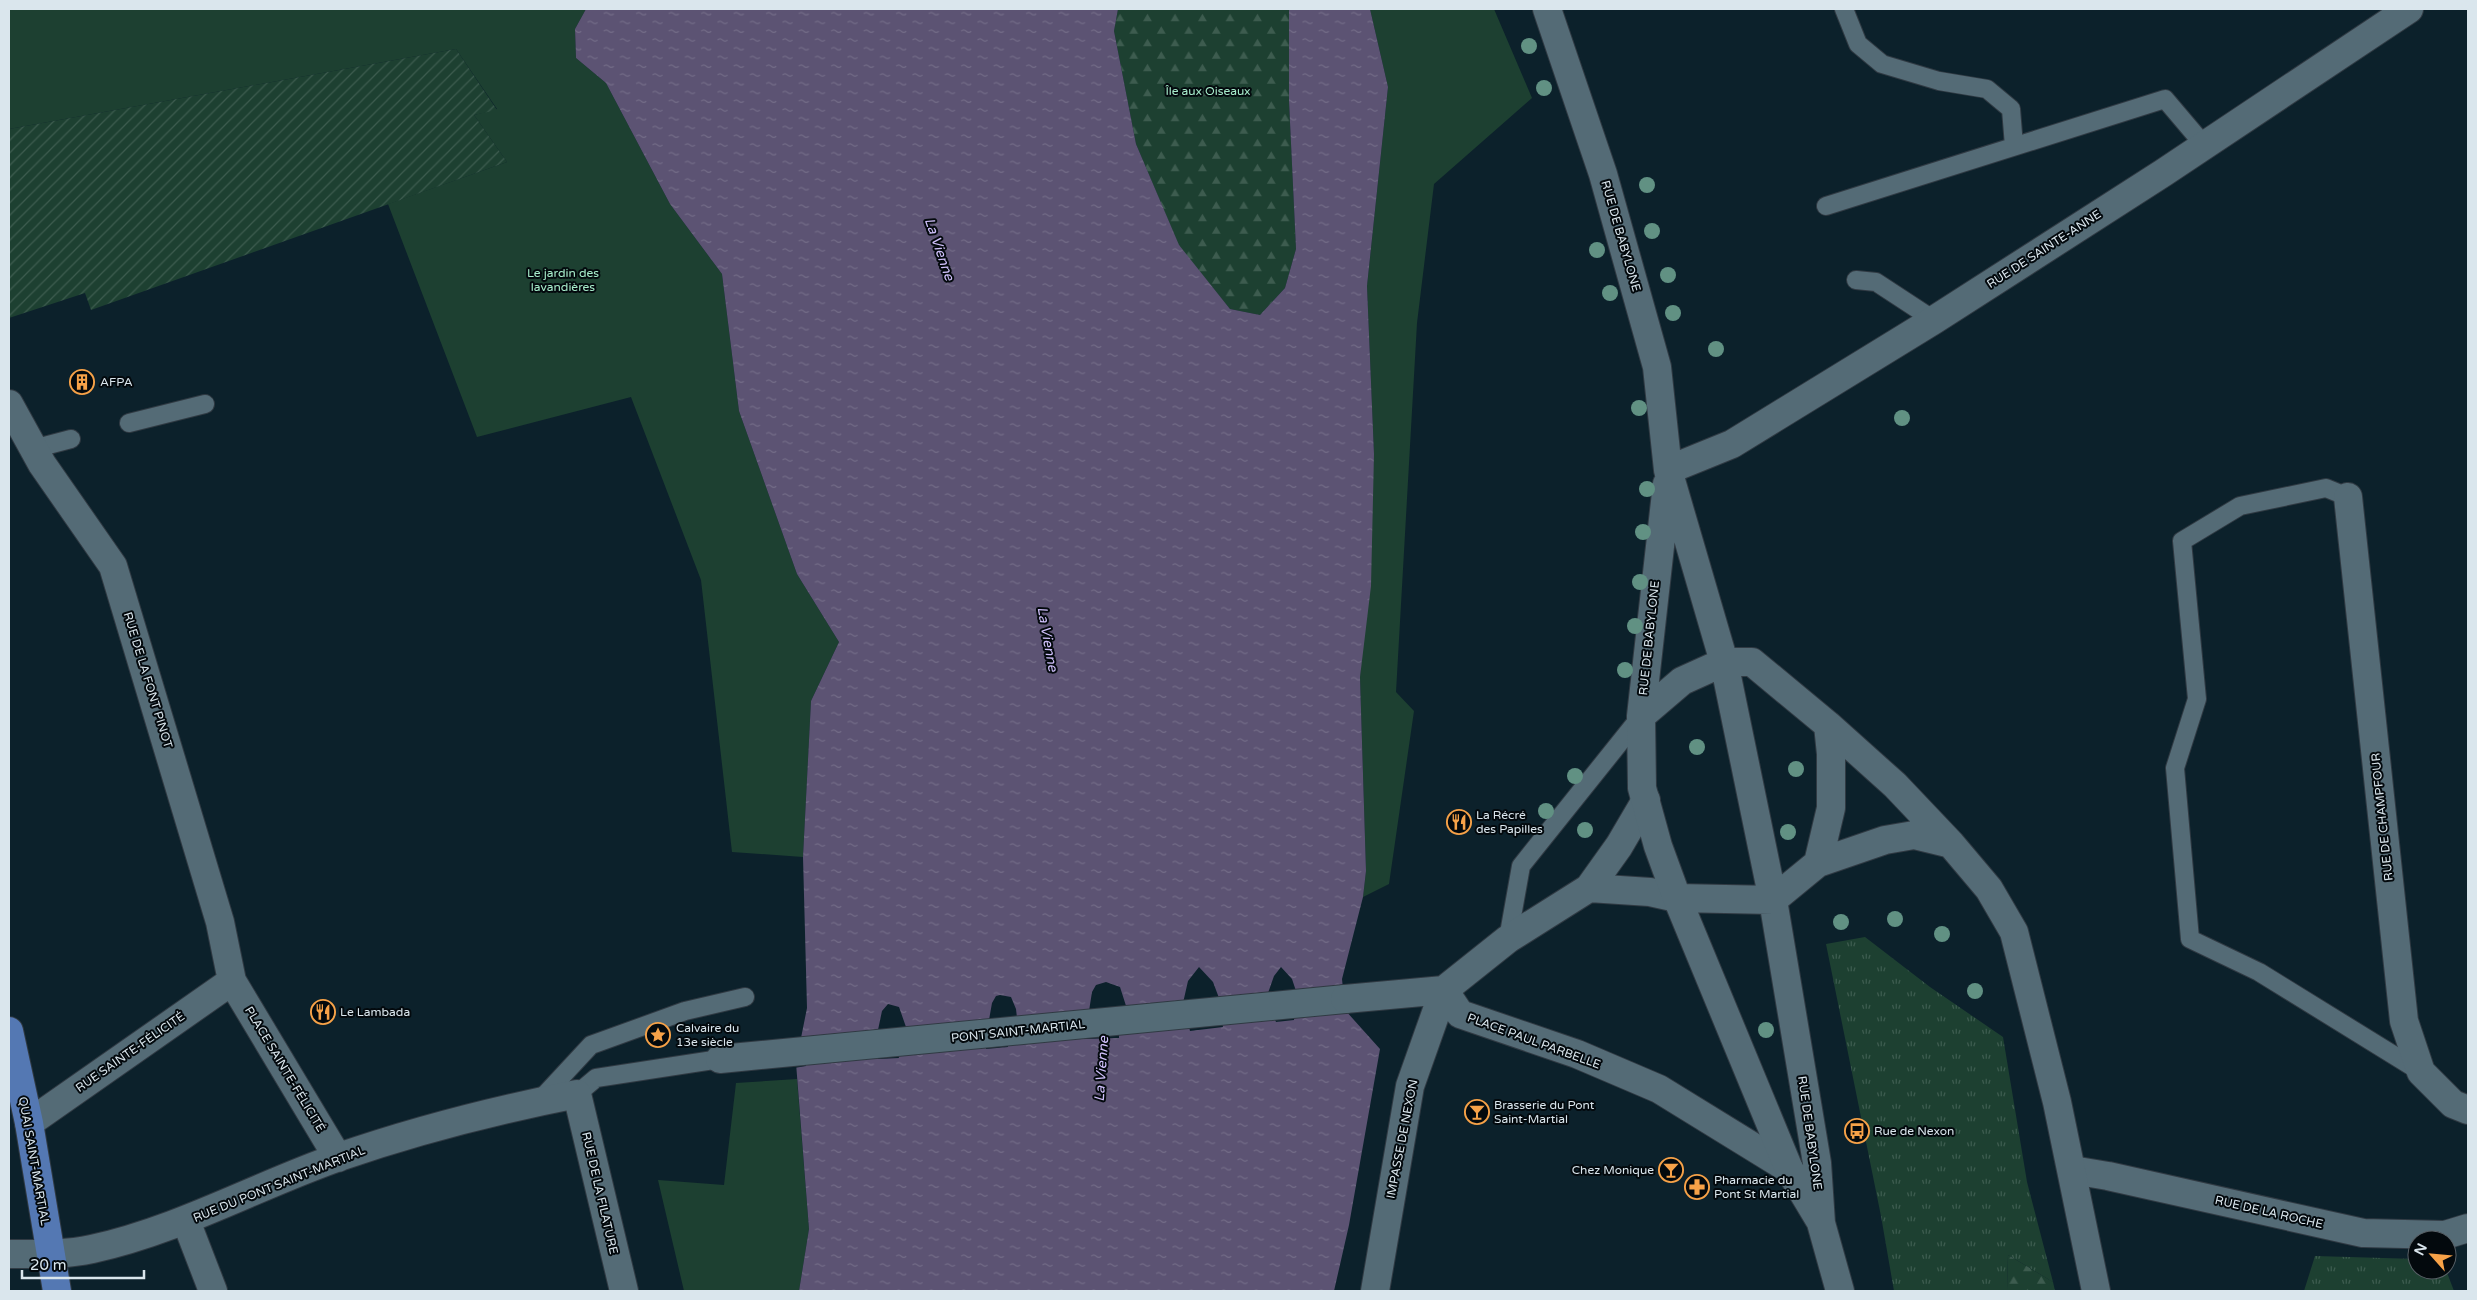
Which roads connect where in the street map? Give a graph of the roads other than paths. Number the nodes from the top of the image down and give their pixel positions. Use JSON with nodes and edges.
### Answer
{"nodes":[{"id":1,"x":1548,"y":9,"type":"edge"},
{"id":2,"x":1844,"y":9,"type":"edge"},
{"id":3,"x":2409,"y":9,"type":"edge"},
{"id":4,"x":2204,"y":145,"type":"junction"},
{"id":5,"x":2014,"y":146,"type":"junction"},
{"id":6,"x":1826,"y":206,"type":"dead end"},
{"id":7,"x":1856,"y":280,"type":"dead end"},
{"id":8,"x":1934,"y":320,"type":"junction"},
{"id":9,"x":9,"y":404,"type":"edge"},
{"id":10,"x":205,"y":404,"type":"dead end"},
{"id":11,"x":128,"y":424,"type":"dead end"},
{"id":12,"x":9,"y":438,"type":"edge"},
{"id":13,"x":71,"y":439,"type":"dead end"},
{"id":14,"x":37,"y":456,"type":"junction"},
{"id":15,"x":1668,"y":470,"type":"junction"},
{"id":16,"x":2348,"y":497,"type":"joint"},
{"id":17,"x":1724,"y":662,"type":"junction"},
{"id":18,"x":1641,"y":716,"type":"junction"},
{"id":19,"x":1828,"y":725,"type":"junction"},
{"id":20,"x":1646,"y":800,"type":"junction"},
{"id":21,"x":1952,"y":844,"type":"junction"},
{"id":22,"x":1818,"y":864,"type":"junction"},
{"id":23,"x":1590,"y":888,"type":"junction"},
{"id":24,"x":1677,"y":898,"type":"junction"},
{"id":25,"x":1774,"y":900,"type":"junction"},
{"id":26,"x":1508,"y":940,"type":"junction"},
{"id":27,"x":232,"y":981,"type":"junction"},
{"id":28,"x":1444,"y":990,"type":"junction"},
{"id":29,"x":745,"y":997,"type":"dead end"},
{"id":30,"x":9,"y":1030,"type":"edge"},
{"id":31,"x":720,"y":1059,"type":"joint"},
{"id":32,"x":2421,"y":1072,"type":"junction"},
{"id":33,"x":577,"y":1094,"type":"junction"},
{"id":34,"x":539,"y":1102,"type":"junction"},
{"id":35,"x":2468,"y":1110,"type":"edge"},
{"id":36,"x":29,"y":1124,"type":"junction"},
{"id":37,"x":338,"y":1158,"type":"junction"},
{"id":38,"x":1790,"y":1169,"type":"junction"},
{"id":39,"x":2072,"y":1170,"type":"junction"},
{"id":40,"x":186,"y":1222,"type":"junction"},
{"id":41,"x":1821,"y":1223,"type":"junction"},
{"id":42,"x":2468,"y":1228,"type":"edge"},
{"id":43,"x":9,"y":1254,"type":"edge"},
{"id":44,"x":51,"y":1254,"type":"junction"},
{"id":45,"x":57,"y":1291,"type":"edge"},
{"id":46,"x":213,"y":1291,"type":"edge"},
{"id":47,"x":624,"y":1291,"type":"edge"},
{"id":48,"x":1374,"y":1291,"type":"edge"},
{"id":49,"x":1840,"y":1291,"type":"edge"},
{"id":50,"x":2096,"y":1291,"type":"edge"}],
"edges":[{"from":1,"to":15,"type":"street","name":"RUE DE BABYLONE"},
{"from":2,"to":5,"type":"lane"},
{"from":3,"to":4,"type":"street","name":"RUE DE SAINTE-ANNE"},
{"from":4,"to":5,"type":"lane"},
{"from":4,"to":8,"type":"street","name":"RUE DE SAINTE-ANNE"},
{"from":5,"to":6,"type":"lane"},
{"from":7,"to":8,"type":"lane"},
{"from":8,"to":15,"type":"street","name":"RUE DE SAINTE-ANNE"},
{"from":9,"to":14,"type":"street","name":"RUE DE LA FONT PINOT"},
{"from":10,"to":11,"type":"lane"},
{"from":12,"to":14,"type":"street"},
{"from":13,"to":14,"type":"lane"},
{"from":14,"to":27,"type":"street","name":"RUE DE LA FONT PINOT"},
{"from":15,"to":17,"type":"street","name":"RUE DE BABYLONE"},
{"from":15,"to":18,"type":"street","name":"RUE DE BABYLONE"},
{"from":16,"to":32,"type":"street","name":"RUE DE CHAMPFOUR"},
{"from":16,"to":32,"type":"lane"},
{"from":17,"to":18,"type":"street","name":"RUE DE BABYLONE"},
{"from":17,"to":19,"type":"street"},
{"from":17,"to":25,"type":"street","name":"RUE DE BABYLONE"},
{"from":18,"to":20,"type":"street","name":"RUE DE BABYLONE"},
{"from":18,"to":26,"type":"lane"},
{"from":19,"to":21,"type":"street"},
{"from":19,"to":22,"type":"street"},
{"from":20,"to":23,"type":"street"},
{"from":20,"to":24,"type":"street","name":"RUE DE BABYLONE"},
{"from":21,"to":22,"type":"street"},
{"from":21,"to":39,"type":"street"},
{"from":22,"to":25,"type":"street"},
{"from":23,"to":24,"type":"street"},
{"from":23,"to":26,"type":"street"},
{"from":24,"to":25,"type":"street"},
{"from":24,"to":38,"type":"street","name":"RUE DE BABYLONE"},
{"from":25,"to":41,"type":"street","name":"RUE DE BABYLONE"},
{"from":26,"to":28,"type":"street"},
{"from":27,"to":36,"type":"street","name":"RUE SAINTE-FÉLICITÉ"},
{"from":27,"to":37,"type":"street","name":"PLACE SAINTE-FÉLICITÉ"},
{"from":28,"to":31,"type":"street","name":"PONT SAINT-MARTIAL"},
{"from":28,"to":38,"type":"street","name":"PLACE PAUL PARBELLE"},
{"from":28,"to":48,"type":"street","name":"IMPASSE DE NEXON"},
{"from":29,"to":34,"type":"lane"},
{"from":30,"to":36,"type":"main road","name":"QUAI SAINT-MARTIAL"},
{"from":31,"to":33,"type":"lane"},
{"from":32,"to":35,"type":"street","name":"RUE DE CHAMPFOUR"},
{"from":33,"to":34,"type":"street","name":"RUE DU PONT SAINT-MARTIAL"},
{"from":33,"to":47,"type":"street","name":"RUE DE LA FILATURE"},
{"from":34,"to":37,"type":"street","name":"RUE DU PONT SAINT-MARTIAL"},
{"from":36,"to":44,"type":"main road","name":"QUAI SAINT-MARTIAL"},
{"from":37,"to":40,"type":"street","name":"RUE DU PONT SAINT-MARTIAL"},
{"from":38,"to":41,"type":"street","name":"RUE DE BABYLONE"},
{"from":39,"to":42,"type":"street","name":"RUE DE LA ROCHE"},
{"from":39,"to":50,"type":"street"},
{"from":40,"to":44,"type":"street","name":"RUE DU PONT SAINT-MARTIAL"},
{"from":40,"to":46,"type":"street"},
{"from":41,"to":49,"type":"street"},
{"from":43,"to":44,"type":"street","name":"RUE DU PONT SAINT-MARTIAL"},
{"from":44,"to":45,"type":"main road","name":"QUAI SAINT-MARTIAL"}]}
